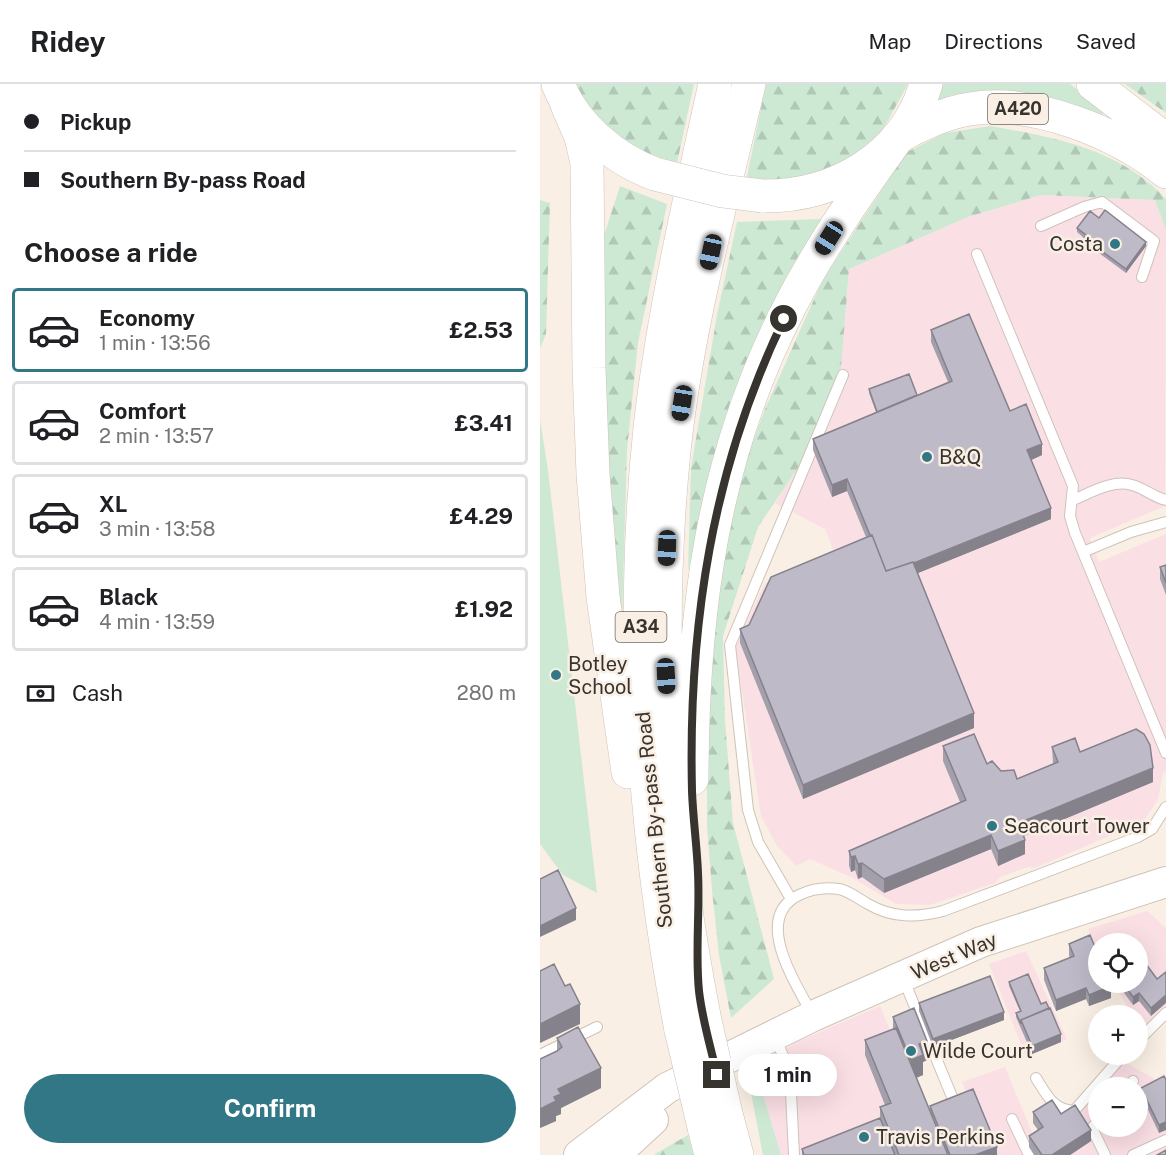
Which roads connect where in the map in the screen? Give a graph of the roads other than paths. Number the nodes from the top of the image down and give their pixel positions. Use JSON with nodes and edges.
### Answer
{"nodes":[{"id":1,"x":715,"y":84,"type":"edge"},
{"id":2,"x":749,"y":84,"type":"edge"},
{"id":3,"x":926,"y":84,"type":"edge"},
{"id":4,"x":1094,"y":84,"type":"edge"},
{"id":5,"x":560,"y":93,"type":"edge"},
{"id":6,"x":897,"y":138,"type":"junction"},
{"id":7,"x":1166,"y":140,"type":"edge"},
{"id":8,"x":1166,"y":172,"type":"edge"},
{"id":9,"x":1041,"y":226,"type":"dead end"},
{"id":10,"x":977,"y":254,"type":"dead end"},
{"id":11,"x":1142,"y":277,"type":"dead end"},
{"id":12,"x":678,"y":336,"type":"junction"},
{"id":13,"x":843,"y":375,"type":"dead end"},
{"id":14,"x":1073,"y":500,"type":"junction"},
{"id":15,"x":1166,"y":500,"type":"edge"},
{"id":16,"x":1166,"y":522,"type":"edge"},
{"id":17,"x":1083,"y":552,"type":"junction"},
{"id":18,"x":1166,"y":753,"type":"edge"},
{"id":19,"x":1166,"y":807,"type":"edge"},
{"id":20,"x":1166,"y":882,"type":"edge"},
{"id":21,"x":791,"y":899,"type":"junction"},
{"id":22,"x":662,"y":917,"type":"junction"},
{"id":23,"x":903,"y":977,"type":"junction"},
{"id":24,"x":695,"y":1012,"type":"junction"},
{"id":25,"x":1166,"y":1013,"type":"edge"},
{"id":26,"x":813,"y":1016,"type":"junction"},
{"id":27,"x":597,"y":1027,"type":"dead end"},
{"id":28,"x":1148,"y":1031,"type":"edge"},
{"id":29,"x":762,"y":1043,"type":"junction"},
{"id":30,"x":540,"y":1055,"type":"edge"},
{"id":31,"x":1114,"y":1065,"type":"edge"},
{"id":32,"x":1036,"y":1078,"type":"dead end"},
{"id":33,"x":955,"y":1104,"type":"edge"},
{"id":34,"x":1012,"y":1119,"type":"dead end"},
{"id":35,"x":714,"y":1132,"type":"edge"},
{"id":36,"x":1096,"y":1137,"type":"edge"},
{"id":37,"x":1166,"y":1140,"type":"edge"},
{"id":38,"x":579,"y":1155,"type":"edge"},
{"id":39,"x":615,"y":1155,"type":"edge"},
{"id":40,"x":737,"y":1155,"type":"edge"},
{"id":41,"x":794,"y":1155,"type":"edge"},
{"id":42,"x":1029,"y":1155,"type":"edge"},
{"id":43,"x":1105,"y":1155,"type":"edge"},
{"id":44,"x":1133,"y":1155,"type":"edge"}],
"edges":[{"from":1,"to":12,"type":"main road","number":"A34"},
{"from":2,"to":12,"type":"main road","number":"A34"},
{"from":3,"to":6,"type":"main road"},
{"from":4,"to":7,"type":"main road"},
{"from":5,"to":6,"type":"main road","bridge":true},
{"from":5,"to":22,"type":"main road"},
{"from":6,"to":8,"type":"main road","number":"A420"},
{"from":6,"to":24,"type":"main road"},
{"from":9,"to":11,"type":"lane"},
{"from":10,"to":14,"type":"lane"},
{"from":12,"to":22,"type":"main road","name":"Southern By-pass Road","number":"A34"},
{"from":12,"to":24,"type":"main road","name":"Southern By-pass Road","number":"A34"},
{"from":13,"to":21,"type":"lane"},
{"from":14,"to":15,"type":"lane"},
{"from":14,"to":17,"type":"lane"},
{"from":16,"to":17,"type":"lane"},
{"from":17,"to":18,"type":"lane"},
{"from":19,"to":21,"type":"lane"},
{"from":20,"to":23,"type":"main road","name":"West Way"},
{"from":21,"to":26,"type":"lane"},
{"from":22,"to":24,"type":"main road","name":"Southern By-pass Road","number":"A34"},
{"from":23,"to":26,"type":"main road","name":"West Way"},
{"from":23,"to":33,"type":"lane"},
{"from":24,"to":35,"type":"main road","name":"Southern By-pass Road","number":"A34","bridge":true},
{"from":25,"to":28,"type":"lane"},
{"from":26,"to":29,"type":"main road","name":"West Way"},
{"from":27,"to":30,"type":"lane"},
{"from":29,"to":38,"type":"main road","name":"West Way"},
{"from":29,"to":39,"type":"main road","name":"West Way"},
{"from":29,"to":41,"type":"lane"},
{"from":31,"to":32,"type":"lane"},
{"from":34,"to":42,"type":"lane"},
{"from":35,"to":40,"type":"main road","name":"Southern By-pass Road","number":"A34"},
{"from":36,"to":43,"type":"lane"},
{"from":37,"to":44,"type":"lane"}]}
